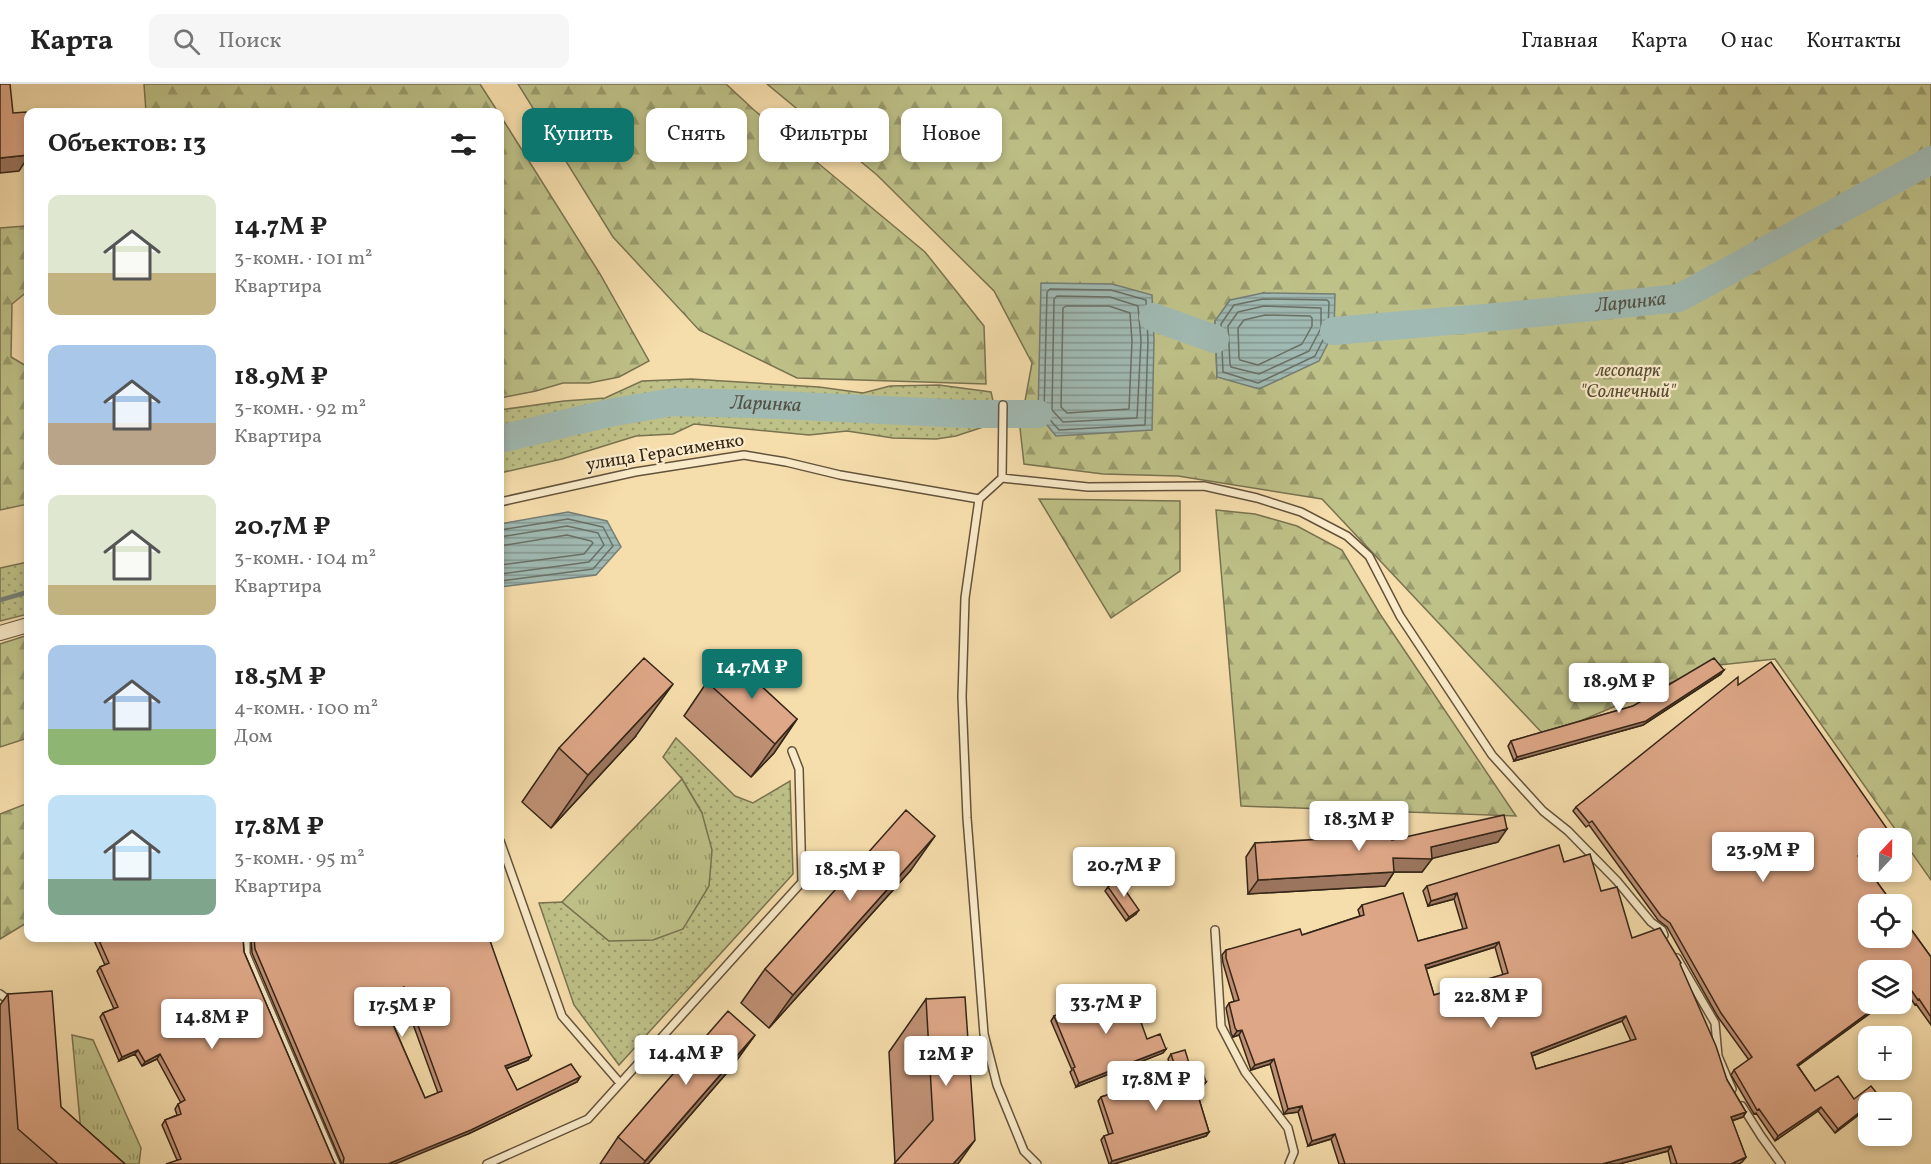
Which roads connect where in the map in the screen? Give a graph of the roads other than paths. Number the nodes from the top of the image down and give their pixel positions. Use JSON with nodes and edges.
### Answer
{"nodes":[{"id":1,"x":1003,"y":405,"type":"dead end"},
{"id":2,"x":1002,"y":478,"type":"junction"},
{"id":3,"x":504,"y":500,"type":"edge"},
{"id":4,"x":979,"y":500,"type":"junction"},
{"id":5,"x":24,"y":626,"type":"edge"},
{"id":6,"x":0,"y":633,"type":"edge"},
{"id":7,"x":792,"y":751,"type":"edge"},
{"id":8,"x":504,"y":853,"type":"edge"},
{"id":9,"x":1215,"y":930,"type":"dead end"},
{"id":10,"x":246,"y":942,"type":"edge"},
{"id":11,"x":1667,"y":942,"type":"edge"},
{"id":12,"x":1673,"y":952,"type":"edge"},
{"id":13,"x":0,"y":994,"type":"edge"},
{"id":14,"x":18,"y":1008,"type":"edge"},
{"id":15,"x":620,"y":1083,"type":"junction"},
{"id":16,"x":336,"y":1164,"type":"edge"},
{"id":17,"x":487,"y":1164,"type":"edge"},
{"id":18,"x":1037,"y":1164,"type":"edge"},
{"id":19,"x":1289,"y":1164,"type":"edge"},
{"id":20,"x":1781,"y":1164,"type":"edge"}],
"edges":[{"from":1,"to":2,"type":"lane"},
{"from":2,"to":4,"type":"lane"},
{"from":2,"to":11,"type":"lane"},
{"from":3,"to":4,"type":"lane","name":"улица Герасименко"},
{"from":4,"to":18,"type":"lane"},
{"from":5,"to":6,"type":"street"},
{"from":7,"to":15,"type":"lane"},
{"from":8,"to":15,"type":"lane"},
{"from":9,"to":19,"type":"lane"},
{"from":10,"to":16,"type":"lane"},
{"from":12,"to":20,"type":"lane"},
{"from":13,"to":14,"type":"lane"},
{"from":15,"to":17,"type":"lane"}]}
